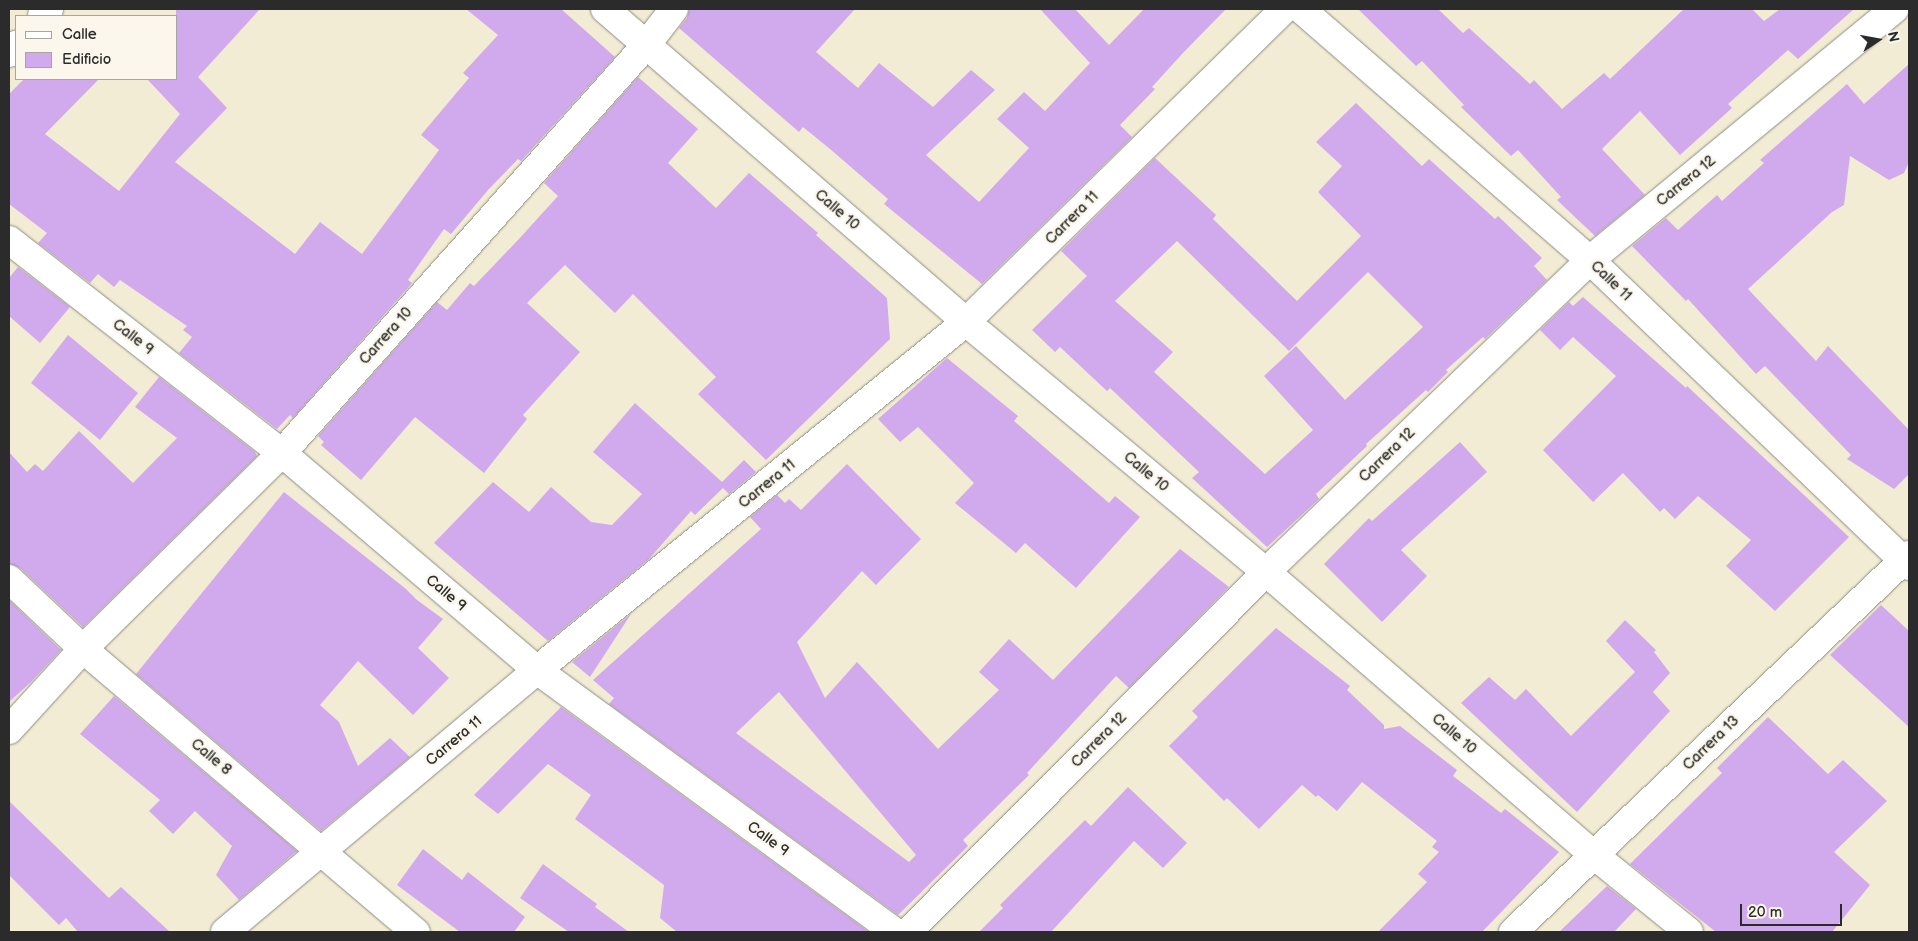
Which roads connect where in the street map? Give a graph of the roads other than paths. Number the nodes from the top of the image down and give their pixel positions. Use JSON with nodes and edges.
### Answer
{"nodes":[{"id":1,"x":605,"y":9,"type":"edge"},
{"id":2,"x":674,"y":9,"type":"edge"},
{"id":3,"x":1285,"y":9,"type":"edge"},
{"id":4,"x":1301,"y":9,"type":"edge"},
{"id":5,"x":1895,"y":9,"type":"edge"},
{"id":6,"x":647,"y":44,"type":"junction"},
{"id":7,"x":9,"y":240,"type":"edge"},
{"id":8,"x":1590,"y":260,"type":"junction"},
{"id":9,"x":966,"y":322,"type":"junction"},
{"id":10,"x":282,"y":453,"type":"junction"},
{"id":11,"x":1907,"y":560,"type":"edge"},
{"id":12,"x":1266,"y":572,"type":"junction"},
{"id":13,"x":9,"y":579,"type":"edge"},
{"id":14,"x":83,"y":649,"type":"junction"},
{"id":15,"x":538,"y":670,"type":"junction"},
{"id":16,"x":9,"y":730,"type":"edge"},
{"id":17,"x":323,"y":852,"type":"junction"},
{"id":18,"x":1594,"y":855,"type":"junction"},
{"id":19,"x":225,"y":932,"type":"edge"},
{"id":20,"x":416,"y":932,"type":"edge"},
{"id":21,"x":895,"y":932,"type":"edge"},
{"id":22,"x":908,"y":932,"type":"edge"},
{"id":23,"x":1514,"y":932,"type":"edge"},
{"id":24,"x":1689,"y":932,"type":"edge"}],
"edges":[{"from":1,"to":6,"type":"street","name":"Calle 10"},
{"from":2,"to":6,"type":"street","name":"Carrera 10"},
{"from":3,"to":9,"type":"street","name":"Carrera 11"},
{"from":4,"to":8,"type":"street","name":"Calle 11"},
{"from":5,"to":8,"type":"street","name":"Carrera 12"},
{"from":6,"to":9,"type":"street","name":"Calle 10"},
{"from":6,"to":10,"type":"street","name":"Carrera 10"},
{"from":7,"to":10,"type":"street","name":"Calle 9"},
{"from":8,"to":11,"type":"street","name":"Calle 11"},
{"from":8,"to":12,"type":"street","name":"Carrera 12"},
{"from":9,"to":12,"type":"street","name":"Calle 10"},
{"from":9,"to":15,"type":"street","name":"Carrera 11"},
{"from":10,"to":14,"type":"street","name":"Carrera 10"},
{"from":10,"to":15,"type":"street","name":"Calle 9"},
{"from":11,"to":18,"type":"street","name":"Carrera 13"},
{"from":12,"to":18,"type":"street","name":"Calle 10"},
{"from":12,"to":22,"type":"street","name":"Carrera 12"},
{"from":13,"to":14,"type":"street","name":"Calle 8"},
{"from":14,"to":16,"type":"street","name":"Carrera 10"},
{"from":14,"to":17,"type":"street","name":"Calle 8"},
{"from":15,"to":17,"type":"street","name":"Carrera 11"},
{"from":15,"to":21,"type":"street","name":"Calle 9"},
{"from":17,"to":19,"type":"street","name":"Carrera 11"},
{"from":17,"to":20,"type":"street","name":"Calle 8"},
{"from":18,"to":23,"type":"street","name":"Carrera 13"},
{"from":18,"to":24,"type":"street","name":"Calle 10"}]}
